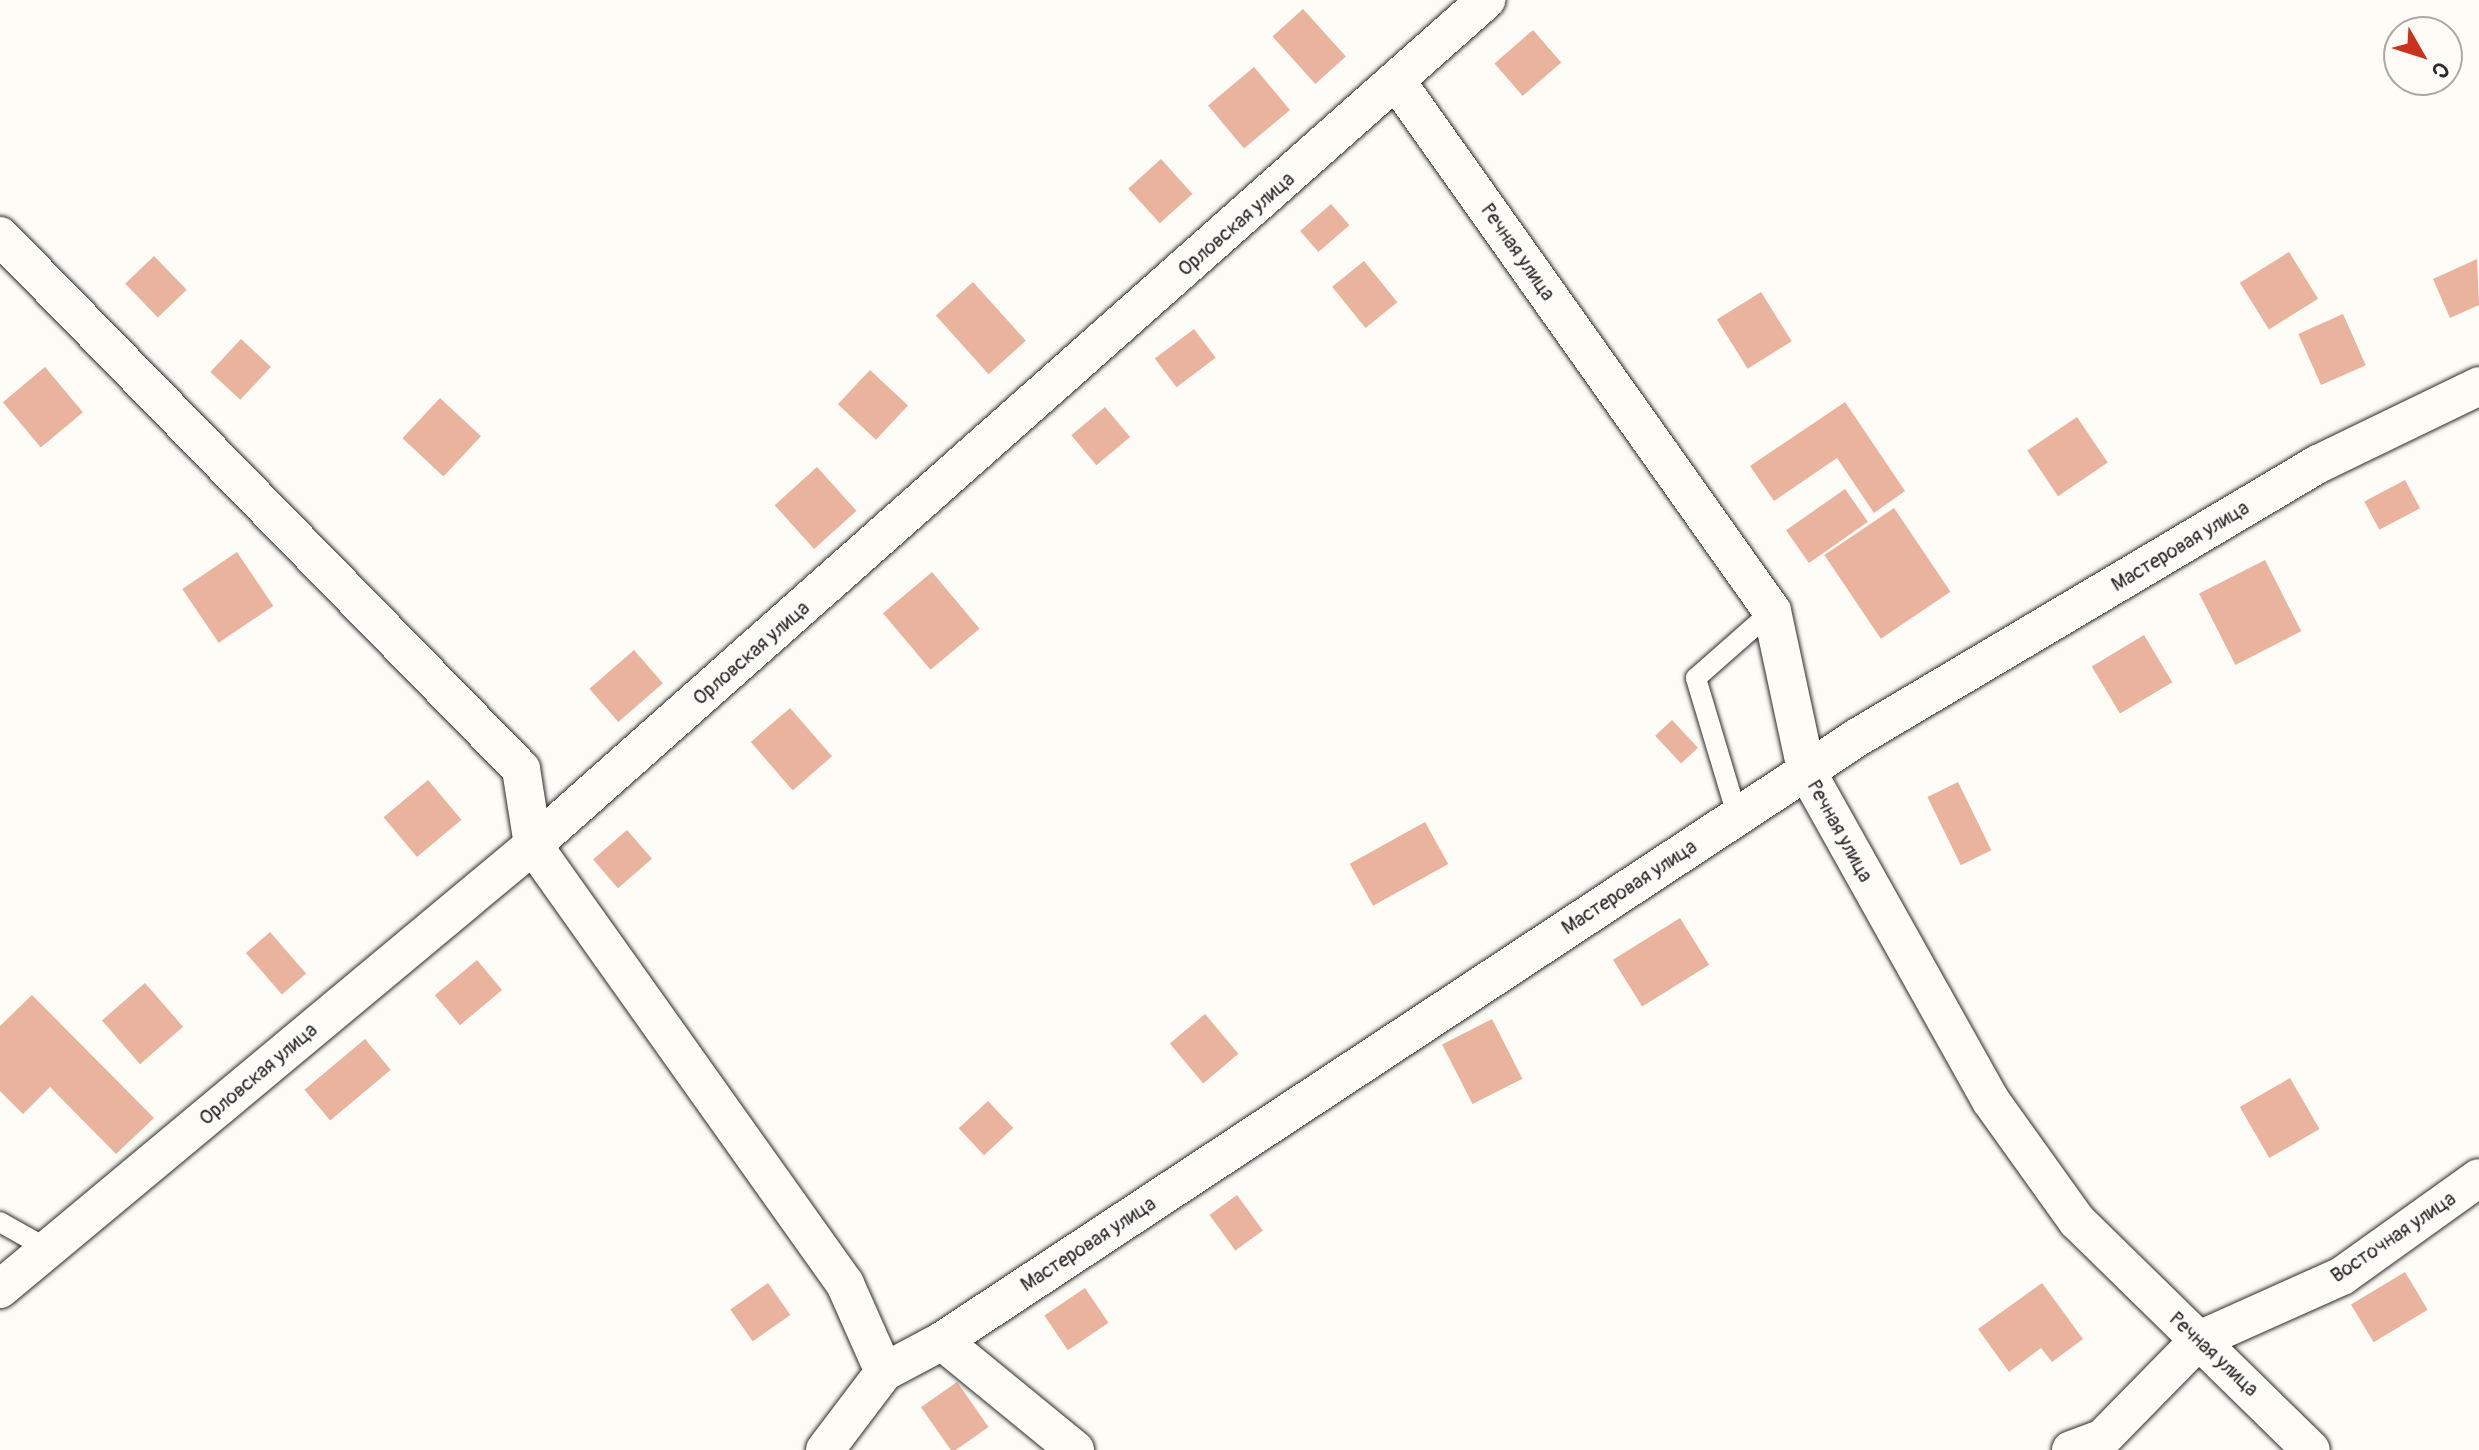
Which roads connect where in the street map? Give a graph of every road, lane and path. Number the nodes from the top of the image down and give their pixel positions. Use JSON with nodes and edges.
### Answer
{"nodes":[{"id":1,"x":1486,"y":0,"type":"edge"},
{"id":2,"x":1397,"y":82,"type":"junction"},
{"id":3,"x":0,"y":236,"type":"edge"},
{"id":4,"x":2479,"y":386,"type":"edge"},
{"id":5,"x":1772,"y":611,"type":"junction"},
{"id":6,"x":1806,"y":770,"type":"junction"},
{"id":7,"x":1737,"y":815,"type":"junction"},
{"id":8,"x":533,"y":845,"type":"junction"},
{"id":9,"x":2479,"y":1178,"type":"edge"},
{"id":10,"x":0,"y":1222,"type":"edge"},
{"id":11,"x":48,"y":1249,"type":"junction"},
{"id":12,"x":0,"y":1289,"type":"edge"},
{"id":13,"x":2199,"y":1340,"type":"junction"},
{"id":14,"x":942,"y":1341,"type":"junction"},
{"id":15,"x":884,"y":1372,"type":"junction"},
{"id":16,"x":2276,"y":1411,"type":"junction"},
{"id":17,"x":825,"y":1450,"type":"edge"},
{"id":18,"x":1075,"y":1450,"type":"edge"},
{"id":19,"x":2071,"y":1450,"type":"edge"},
{"id":20,"x":2286,"y":1450,"type":"edge"},
{"id":21,"x":2311,"y":1450,"type":"edge"}],
"edges":[{"from":1,"to":2,"type":"street","name":"Орловская улица"},
{"from":2,"to":5,"type":"street","name":"Речная улица"},
{"from":2,"to":8,"type":"street","name":"Орловская улица"},
{"from":3,"to":8,"type":"street"},
{"from":4,"to":6,"type":"street","name":"Мастеровая улица"},
{"from":5,"to":6,"type":"street","name":"Речная улица"},
{"from":5,"to":7,"type":"lane"},
{"from":6,"to":7,"type":"street","name":"Мастеровая улица"},
{"from":6,"to":13,"type":"street","name":"Речная улица"},
{"from":7,"to":14,"type":"street","name":"Мастеровая улица"},
{"from":8,"to":11,"type":"street","name":"Орловская улица"},
{"from":8,"to":15,"type":"street"},
{"from":9,"to":13,"type":"street","name":"Восточная улица"},
{"from":10,"to":11,"type":"lane"},
{"from":11,"to":12,"type":"street","name":"Орловская улица"},
{"from":13,"to":16,"type":"street","name":"Речная улица"},
{"from":13,"to":19,"type":"street","name":"Восточная улица"},
{"from":14,"to":15,"type":"street","name":"Мастеровая улица"},
{"from":14,"to":18,"type":"street"},
{"from":15,"to":17,"type":"street","name":"Мастеровая улица"},
{"from":16,"to":20,"type":"street"},
{"from":16,"to":21,"type":"street","name":"Речная улица"}]}
